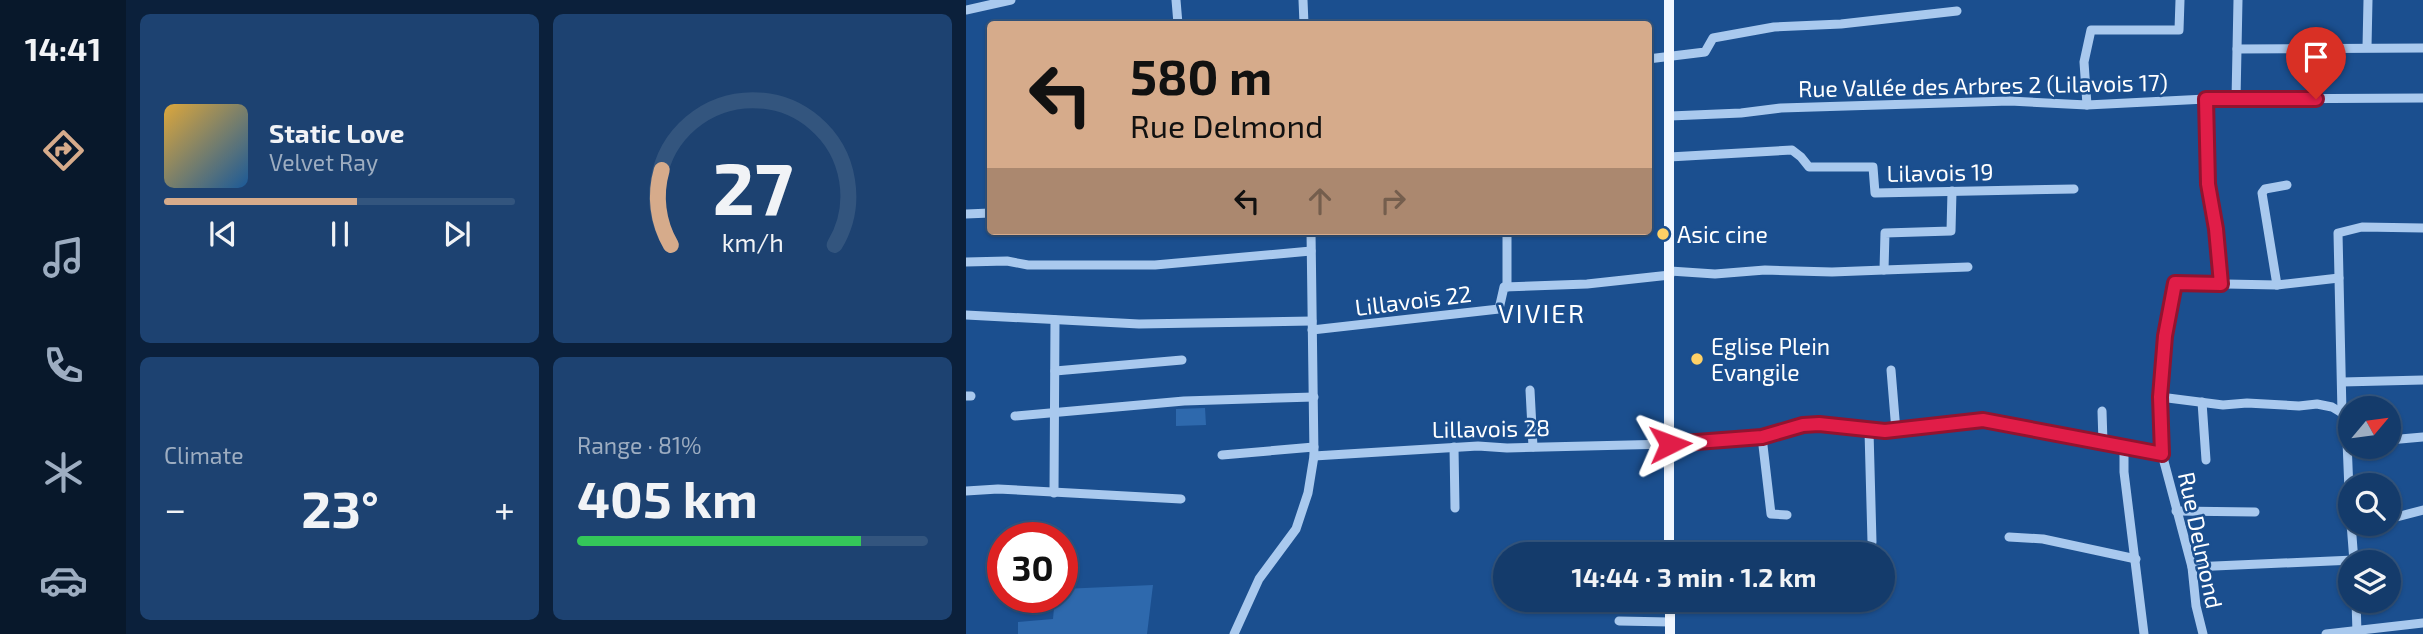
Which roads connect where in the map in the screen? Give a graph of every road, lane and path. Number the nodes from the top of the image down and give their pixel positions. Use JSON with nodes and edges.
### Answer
{"nodes":[{"id":1,"x":1011,"y":0,"type":"edge"},
{"id":2,"x":1176,"y":0,"type":"edge"},
{"id":3,"x":1303,"y":0,"type":"edge"},
{"id":4,"x":1669,"y":0,"type":"edge"},
{"id":5,"x":2180,"y":0,"type":"edge"},
{"id":6,"x":2238,"y":0,"type":"edge"},
{"id":7,"x":2368,"y":0,"type":"edge"},
{"id":8,"x":966,"y":10,"type":"edge"},
{"id":9,"x":1956,"y":12,"type":"dead end"},
{"id":10,"x":1178,"y":21,"type":"edge"},
{"id":11,"x":1304,"y":21,"type":"edge"},
{"id":12,"x":2367,"y":47,"type":"junction"},
{"id":13,"x":2423,"y":48,"type":"edge"},
{"id":14,"x":2236,"y":49,"type":"junction"},
{"id":15,"x":1669,"y":55,"type":"junction"},
{"id":16,"x":1652,"y":58,"type":"edge"},
{"id":17,"x":2423,"y":98,"type":"edge"},
{"id":18,"x":2206,"y":99,"type":"junction"},
{"id":19,"x":2236,"y":99,"type":"junction"},
{"id":20,"x":2087,"y":105,"type":"junction"},
{"id":21,"x":1670,"y":116,"type":"junction"},
{"id":22,"x":1669,"y":157,"type":"junction"},
{"id":23,"x":2287,"y":185,"type":"dead end"},
{"id":24,"x":2074,"y":189,"type":"dead end"},
{"id":25,"x":1952,"y":191,"type":"junction"},
{"id":26,"x":987,"y":213,"type":"edge"},
{"id":27,"x":966,"y":214,"type":"edge"},
{"id":28,"x":2423,"y":228,"type":"edge"},
{"id":29,"x":1311,"y":235,"type":"edge"},
{"id":30,"x":1507,"y":235,"type":"edge"},
{"id":31,"x":1311,"y":251,"type":"junction"},
{"id":32,"x":966,"y":262,"type":"edge"},
{"id":33,"x":1968,"y":267,"type":"dead end"},
{"id":34,"x":1884,"y":270,"type":"junction"},
{"id":35,"x":1670,"y":273,"type":"junction"},
{"id":36,"x":2339,"y":278,"type":"junction"},
{"id":37,"x":2221,"y":284,"type":"junction"},
{"id":38,"x":2277,"y":285,"type":"junction"},
{"id":39,"x":1507,"y":287,"type":"junction"},
{"id":40,"x":966,"y":314,"type":"edge"},
{"id":41,"x":1055,"y":320,"type":"junction"},
{"id":42,"x":1312,"y":326,"type":"junction"},
{"id":43,"x":1182,"y":360,"type":"dead end"},
{"id":44,"x":1891,"y":370,"type":"dead end"},
{"id":45,"x":1055,"y":371,"type":"junction"},
{"id":46,"x":2423,"y":380,"type":"edge"},
{"id":47,"x":2342,"y":382,"type":"junction"},
{"id":48,"x":1530,"y":390,"type":"dead end"},
{"id":49,"x":2342,"y":396,"type":"edge"},
{"id":50,"x":1314,"y":397,"type":"junction"},
{"id":51,"x":2160,"y":397,"type":"junction"},
{"id":52,"x":2202,"y":402,"type":"junction"},
{"id":53,"x":2102,"y":411,"type":"dead end"},
{"id":54,"x":2338,"y":411,"type":"edge"},
{"id":55,"x":1055,"y":413,"type":"junction"},
{"id":56,"x":1015,"y":416,"type":"dead end"},
{"id":57,"x":1869,"y":431,"type":"junction"},
{"id":58,"x":1896,"y":431,"type":"junction"},
{"id":59,"x":1762,"y":437,"type":"junction"},
{"id":60,"x":2423,"y":437,"type":"edge"},
{"id":61,"x":2401,"y":439,"type":"edge"},
{"id":62,"x":2103,"y":443,"type":"junction"},
{"id":63,"x":1670,"y":444,"type":"junction"},
{"id":64,"x":1454,"y":447,"type":"junction"},
{"id":65,"x":1533,"y":447,"type":"junction"},
{"id":66,"x":2124,"y":448,"type":"junction"},
{"id":67,"x":1314,"y":452,"type":"junction"},
{"id":68,"x":2162,"y":454,"type":"junction"},
{"id":69,"x":1222,"y":455,"type":"dead end"},
{"id":70,"x":2206,"y":460,"type":"dead end"},
{"id":71,"x":966,"y":491,"type":"edge"},
{"id":72,"x":1058,"y":493,"type":"junction"},
{"id":73,"x":1181,"y":499,"type":"dead end"},
{"id":74,"x":1455,"y":508,"type":"dead end"},
{"id":75,"x":2423,"y":510,"type":"edge"},
{"id":76,"x":2176,"y":511,"type":"junction"},
{"id":77,"x":2255,"y":512,"type":"dead end"},
{"id":78,"x":1787,"y":514,"type":"dead end"},
{"id":79,"x":2401,"y":516,"type":"edge"},
{"id":80,"x":2009,"y":537,"type":"dead end"},
{"id":81,"x":1669,"y":542,"type":"edge"},
{"id":82,"x":1872,"y":542,"type":"dead end"},
{"id":83,"x":2136,"y":559,"type":"junction"},
{"id":84,"x":2338,"y":562,"type":"edge"},
{"id":85,"x":2192,"y":567,"type":"junction"},
{"id":86,"x":2356,"y":613,"type":"edge"},
{"id":87,"x":1619,"y":621,"type":"dead end"},
{"id":88,"x":2423,"y":623,"type":"edge"},
{"id":89,"x":1670,"y":628,"type":"edge"},
{"id":90,"x":2357,"y":632,"type":"edge"},
{"id":91,"x":1234,"y":634,"type":"edge"},
{"id":92,"x":2144,"y":634,"type":"edge"},
{"id":93,"x":2203,"y":634,"type":"edge"},
{"id":94,"x":2326,"y":634,"type":"edge"}],
"edges":[{"from":1,"to":8,"type":"street"},
{"from":2,"to":10,"type":"street"},
{"from":3,"to":11,"type":"street"},
{"from":4,"to":15,"type":"main road"},
{"from":5,"to":20,"type":"street"},
{"from":6,"to":14,"type":"street"},
{"from":7,"to":12,"type":"street"},
{"from":9,"to":15,"type":"street"},
{"from":12,"to":13,"type":"street"},
{"from":12,"to":14,"type":"street"},
{"from":14,"to":19,"type":"street"},
{"from":15,"to":16,"type":"street"},
{"from":15,"to":21,"type":"main road"},
{"from":17,"to":19,"type":"street","name":"Rue Vallée des Arbres 2 (Lilavois 17)"},
{"from":18,"to":19,"type":"street","name":"Rue Vallée des Arbres 2 (Lilavois 17)"},
{"from":18,"to":20,"type":"street","name":"Rue Vallée des Arbres 2 (Lilavois 17)"},
{"from":18,"to":37,"type":"street"},
{"from":20,"to":21,"type":"street","name":"Rue Vallée des Arbres 2 (Lilavois 17)"},
{"from":21,"to":22,"type":"main road"},
{"from":22,"to":25,"type":"street","name":"Lilavois 19"},
{"from":22,"to":35,"type":"main road"},
{"from":23,"to":38,"type":"street"},
{"from":24,"to":25,"type":"street","name":"Lilavois 19"},
{"from":25,"to":34,"type":"street"},
{"from":26,"to":27,"type":"street"},
{"from":28,"to":36,"type":"street"},
{"from":29,"to":31,"type":"street"},
{"from":30,"to":39,"type":"street"},
{"from":31,"to":32,"type":"street"},
{"from":31,"to":42,"type":"street"},
{"from":33,"to":34,"type":"street"},
{"from":34,"to":35,"type":"street"},
{"from":35,"to":39,"type":"street"},
{"from":35,"to":63,"type":"main road"},
{"from":36,"to":38,"type":"street","name":"Rue Delmond"},
{"from":36,"to":47,"type":"street"},
{"from":37,"to":38,"type":"street","name":"Rue Delmond"},
{"from":37,"to":51,"type":"street","name":"Rue Delmond"},
{"from":39,"to":42,"type":"street","name":"Lillavois 22"},
{"from":40,"to":41,"type":"street"},
{"from":41,"to":42,"type":"street"},
{"from":41,"to":45,"type":"street"},
{"from":42,"to":50,"type":"street"},
{"from":43,"to":45,"type":"street"},
{"from":44,"to":58,"type":"street"},
{"from":45,"to":55,"type":"street"},
{"from":46,"to":47,"type":"street"},
{"from":47,"to":49,"type":"street"},
{"from":48,"to":65,"type":"street"},
{"from":50,"to":55,"type":"street"},
{"from":50,"to":67,"type":"street"},
{"from":51,"to":52,"type":"street"},
{"from":51,"to":68,"type":"street","name":"Rue Delmond"},
{"from":52,"to":54,"type":"street"},
{"from":52,"to":70,"type":"street"},
{"from":53,"to":62,"type":"street"},
{"from":55,"to":56,"type":"street"},
{"from":55,"to":72,"type":"street"},
{"from":57,"to":58,"type":"street","name":"Lillavois 28"},
{"from":57,"to":59,"type":"street","name":"Lillavois 28"},
{"from":57,"to":82,"type":"street"},
{"from":58,"to":62,"type":"street","name":"Lillavois 28"},
{"from":59,"to":63,"type":"street","name":"Lillavois 28"},
{"from":59,"to":78,"type":"street"},
{"from":60,"to":61,"type":"street"},
{"from":62,"to":66,"type":"street","name":"Lillavois 28"},
{"from":63,"to":65,"type":"street","name":"Lillavois 28"},
{"from":63,"to":81,"type":"main road"},
{"from":64,"to":65,"type":"street","name":"Lillavois 28"},
{"from":64,"to":67,"type":"street","name":"Lillavois 28"},
{"from":64,"to":74,"type":"street"},
{"from":66,"to":68,"type":"street","name":"Lillavois 28"},
{"from":66,"to":83,"type":"street"},
{"from":67,"to":69,"type":"street","name":"Lillavois 28"},
{"from":67,"to":91,"type":"street"},
{"from":68,"to":76,"type":"street","name":"Rue Delmond"},
{"from":71,"to":72,"type":"street"},
{"from":72,"to":73,"type":"street"},
{"from":75,"to":79,"type":"street"},
{"from":76,"to":77,"type":"street"},
{"from":76,"to":85,"type":"street","name":"Rue Delmond"},
{"from":80,"to":83,"type":"street"},
{"from":83,"to":92,"type":"street"},
{"from":84,"to":85,"type":"street"},
{"from":85,"to":93,"type":"street","name":"Rue Delmond"},
{"from":86,"to":90,"type":"street"},
{"from":87,"to":89,"type":"street"},
{"from":88,"to":90,"type":"street"},
{"from":90,"to":94,"type":"street"}]}
